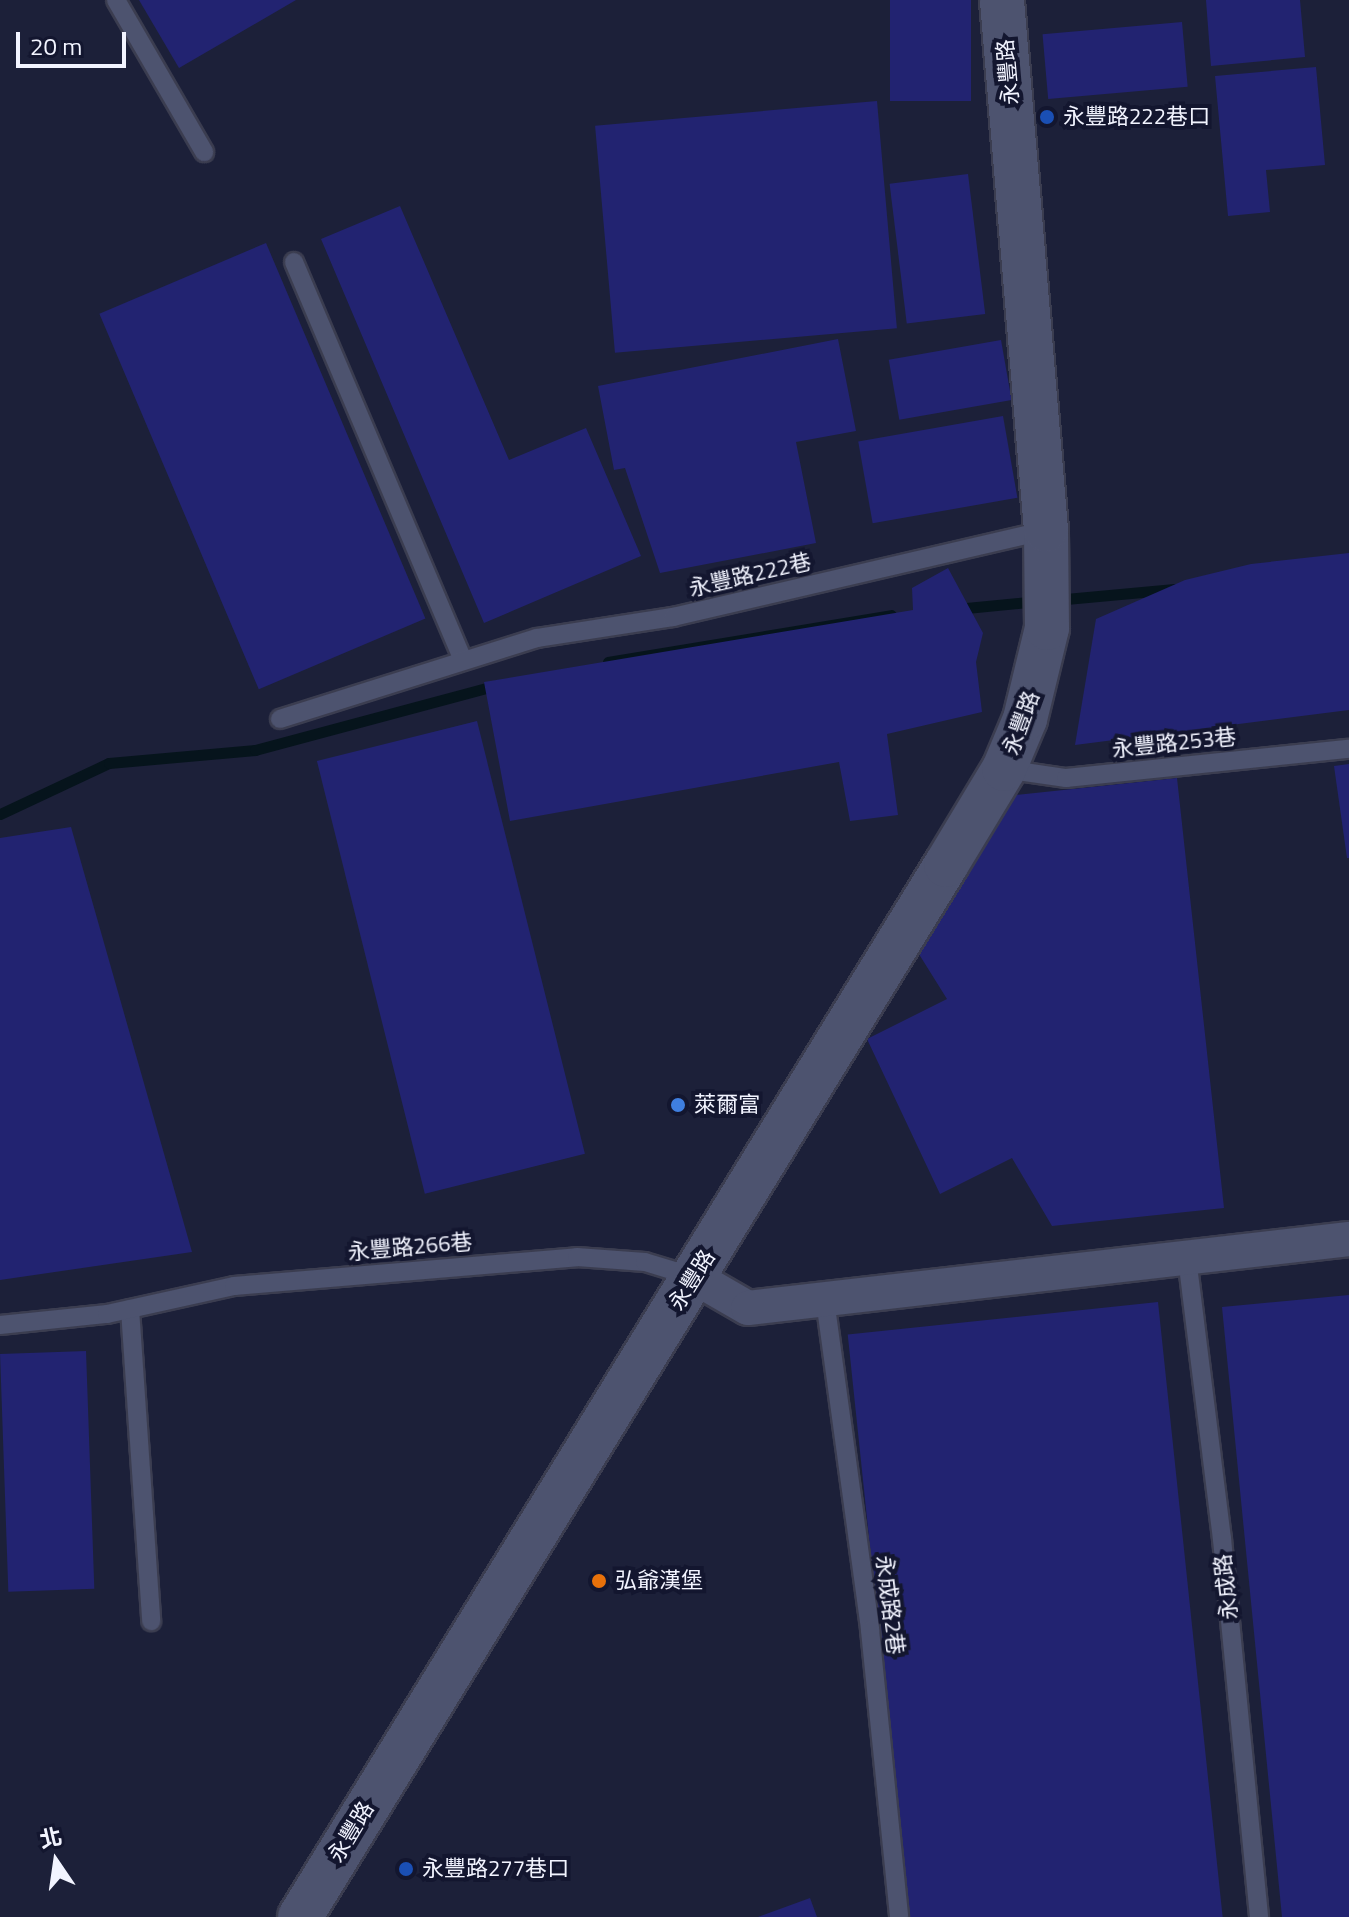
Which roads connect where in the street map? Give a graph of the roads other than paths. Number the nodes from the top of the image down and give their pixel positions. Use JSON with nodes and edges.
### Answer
{"nodes":[{"id":1,"x":116,"y":0,"type":"edge"},
{"id":2,"x":1002,"y":0,"type":"edge"},
{"id":3,"x":204,"y":152,"type":"dead end"},
{"id":4,"x":294,"y":262,"type":"dead end"},
{"id":5,"x":1046,"y":530,"type":"junction"},
{"id":6,"x":463,"y":660,"type":"junction"},
{"id":7,"x":280,"y":719,"type":"dead end"},
{"id":8,"x":1349,"y":749,"type":"edge"},
{"id":9,"x":1004,"y":769,"type":"junction"},
{"id":10,"x":1349,"y":1239,"type":"edge"},
{"id":11,"x":1187,"y":1258,"type":"junction"},
{"id":12,"x":694,"y":1277,"type":"junction"},
{"id":13,"x":825,"y":1300,"type":"junction"},
{"id":14,"x":130,"y":1309,"type":"junction"},
{"id":15,"x":1,"y":1323,"type":"edge"},
{"id":16,"x":151,"y":1621,"type":"dead end"},
{"id":17,"x":300,"y":1917,"type":"edge"},
{"id":18,"x":899,"y":1917,"type":"edge"},
{"id":19,"x":1259,"y":1917,"type":"edge"}],
"edges":[{"from":1,"to":3,"type":"lane"},
{"from":2,"to":5,"type":"street","name":"永豐路"},
{"from":4,"to":6,"type":"lane"},
{"from":5,"to":6,"type":"lane","name":"永豐路222巷"},
{"from":5,"to":9,"type":"street","name":"永豐路"},
{"from":6,"to":7,"type":"lane","name":"永豐路222巷"},
{"from":8,"to":9,"type":"lane","name":"永豐路253巷"},
{"from":9,"to":12,"type":"street","name":"永豐路"},
{"from":10,"to":11,"type":"street"},
{"from":11,"to":13,"type":"street"},
{"from":11,"to":19,"type":"lane","name":"永成路"},
{"from":12,"to":13,"type":"street"},
{"from":12,"to":14,"type":"lane","name":"永豐路266巷"},
{"from":12,"to":17,"type":"street","name":"永豐路"},
{"from":13,"to":18,"type":"lane","name":"永成路2巷"},
{"from":14,"to":15,"type":"lane","name":"永豐路266巷"},
{"from":14,"to":16,"type":"lane"}]}
